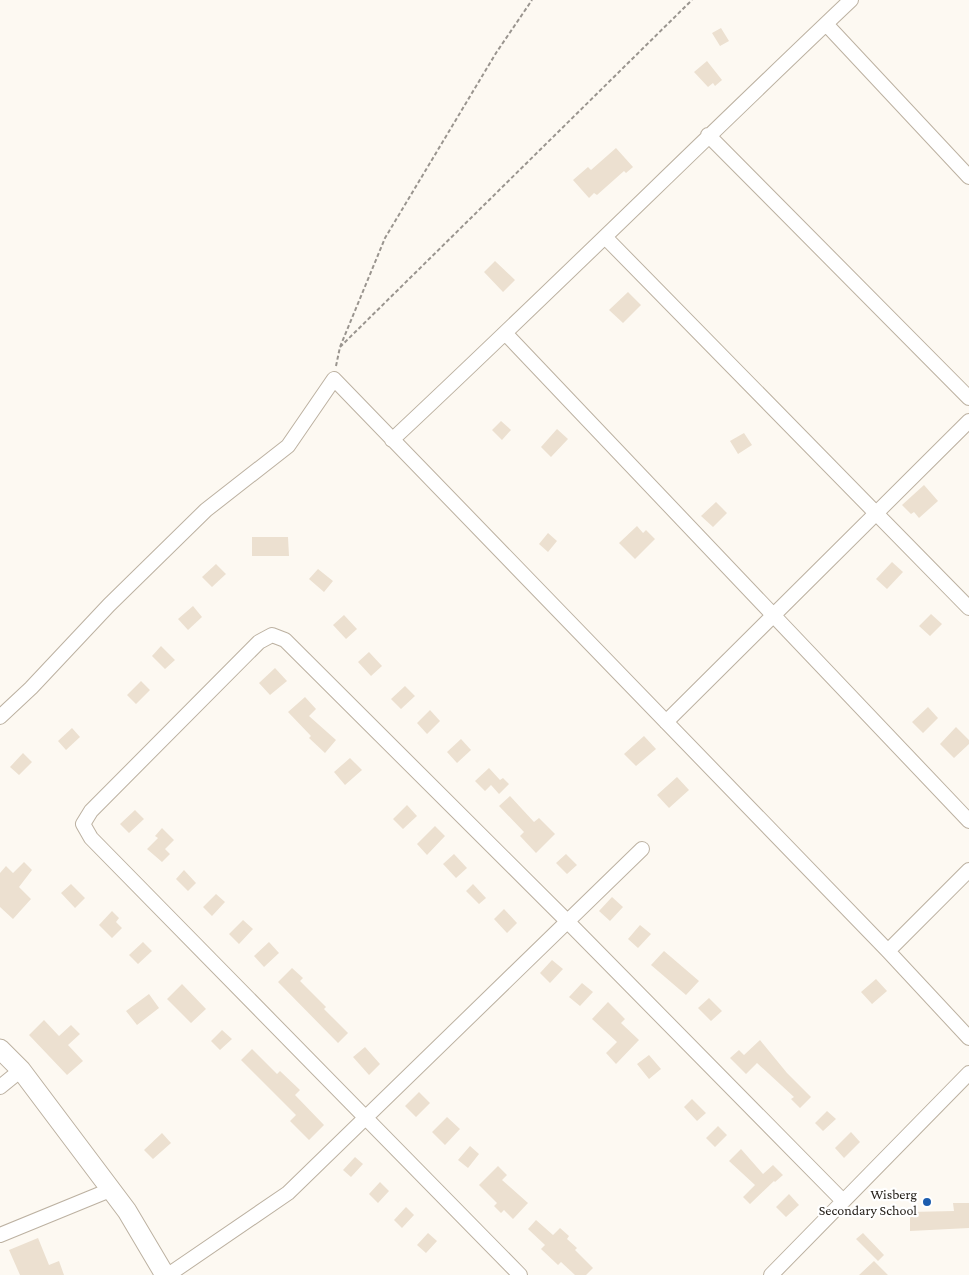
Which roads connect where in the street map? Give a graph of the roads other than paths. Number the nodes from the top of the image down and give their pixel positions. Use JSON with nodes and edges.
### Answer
{"nodes":[{"id":1,"x":851,"y":0,"type":"edge"},
{"id":2,"x":826,"y":24,"type":"junction"},
{"id":3,"x":708,"y":135,"type":"junction"},
{"id":4,"x":969,"y":177,"type":"edge"},
{"id":5,"x":605,"y":238,"type":"junction"},
{"id":6,"x":506,"y":334,"type":"junction"},
{"id":7,"x":969,"y":398,"type":"edge"},
{"id":8,"x":969,"y":421,"type":"edge"},
{"id":9,"x":392,"y":440,"type":"junction"},
{"id":10,"x":878,"y":513,"type":"junction"},
{"id":11,"x":969,"y":608,"type":"edge"},
{"id":12,"x":774,"y":614,"type":"junction"},
{"id":13,"x":0,"y":717,"type":"edge"},
{"id":14,"x":666,"y":722,"type":"junction"},
{"id":15,"x":969,"y":821,"type":"edge"},
{"id":16,"x":642,"y":849,"type":"dead end"},
{"id":17,"x":969,"y":870,"type":"edge"},
{"id":18,"x":567,"y":921,"type":"junction"},
{"id":19,"x":888,"y":951,"type":"junction"},
{"id":20,"x":969,"y":1038,"type":"edge"},
{"id":21,"x":0,"y":1049,"type":"edge"},
{"id":22,"x":21,"y":1070,"type":"junction"},
{"id":23,"x":969,"y":1074,"type":"edge"},
{"id":24,"x":0,"y":1087,"type":"edge"},
{"id":25,"x":366,"y":1119,"type":"junction"},
{"id":26,"x":110,"y":1190,"type":"junction"},
{"id":27,"x":843,"y":1201,"type":"junction"},
{"id":28,"x":0,"y":1235,"type":"edge"},
{"id":29,"x":166,"y":1275,"type":"edge"},
{"id":30,"x":520,"y":1275,"type":"edge"},
{"id":31,"x":771,"y":1275,"type":"edge"}],
"edges":[{"from":1,"to":2,"type":"street"},
{"from":2,"to":3,"type":"street"},
{"from":2,"to":4,"type":"street"},
{"from":3,"to":5,"type":"street"},
{"from":3,"to":7,"type":"street"},
{"from":5,"to":6,"type":"street"},
{"from":5,"to":10,"type":"street"},
{"from":6,"to":9,"type":"street"},
{"from":6,"to":12,"type":"street"},
{"from":8,"to":10,"type":"street"},
{"from":9,"to":13,"type":"street"},
{"from":9,"to":14,"type":"street"},
{"from":10,"to":11,"type":"street"},
{"from":10,"to":12,"type":"street"},
{"from":12,"to":14,"type":"street"},
{"from":12,"to":15,"type":"street"},
{"from":14,"to":19,"type":"street"},
{"from":16,"to":18,"type":"street"},
{"from":17,"to":19,"type":"street"},
{"from":18,"to":25,"type":"street"},
{"from":18,"to":25,"type":"street"},
{"from":18,"to":27,"type":"street"},
{"from":19,"to":20,"type":"street"},
{"from":21,"to":22,"type":"street"},
{"from":22,"to":24,"type":"street"},
{"from":22,"to":26,"type":"street"},
{"from":23,"to":27,"type":"street"},
{"from":25,"to":29,"type":"street"},
{"from":25,"to":30,"type":"street"},
{"from":26,"to":28,"type":"street"},
{"from":26,"to":29,"type":"street"},
{"from":27,"to":31,"type":"street"}]}
